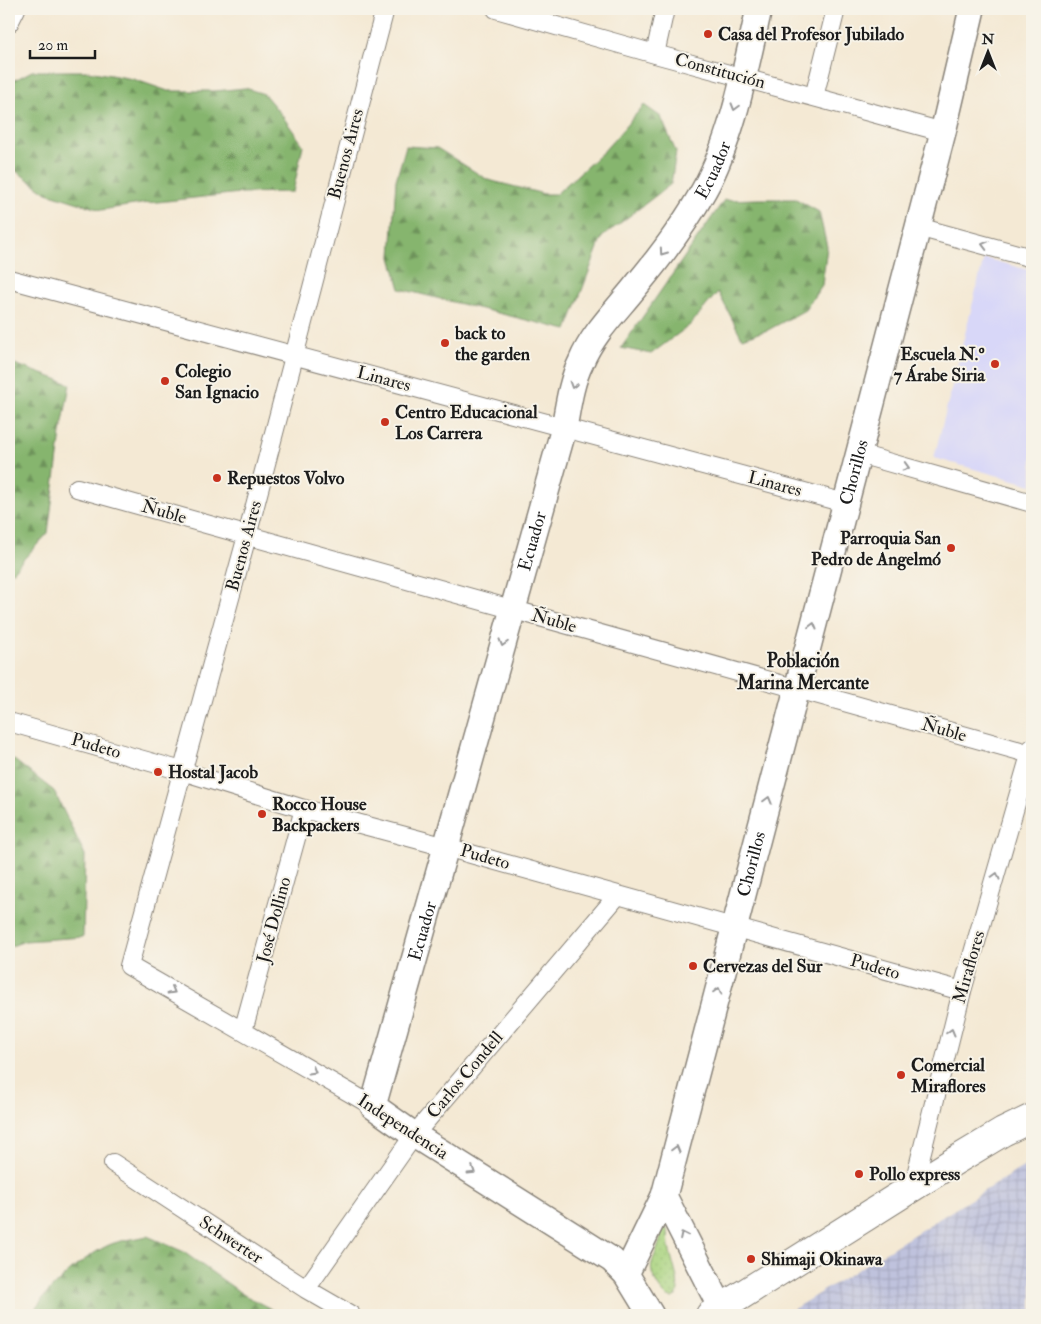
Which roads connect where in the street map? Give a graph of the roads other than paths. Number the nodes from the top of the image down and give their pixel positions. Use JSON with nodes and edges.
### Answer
{"nodes":[{"id":1,"x":16,"y":9,"type":"edge"},
{"id":2,"x":385,"y":9,"type":"edge"},
{"id":3,"x":496,"y":9,"type":"edge"},
{"id":4,"x":665,"y":9,"type":"edge"},
{"id":5,"x":758,"y":9,"type":"edge"},
{"id":6,"x":836,"y":9,"type":"edge"},
{"id":7,"x":972,"y":9,"type":"edge"},
{"id":8,"x":9,"y":23,"type":"edge"},
{"id":9,"x":655,"y":54,"type":"junction"},
{"id":10,"x":743,"y":78,"type":"junction"},
{"id":11,"x":814,"y":97,"type":"junction"},
{"id":12,"x":943,"y":132,"type":"junction"},
{"id":13,"x":918,"y":227,"type":"junction"},
{"id":14,"x":1032,"y":258,"type":"edge"},
{"id":15,"x":9,"y":279,"type":"edge"},
{"id":16,"x":294,"y":355,"type":"junction"},
{"id":17,"x":564,"y":428,"type":"junction"},
{"id":18,"x":859,"y":454,"type":"junction"},
{"id":19,"x":77,"y":488,"type":"dead end"},
{"id":20,"x":845,"y":503,"type":"junction"},
{"id":21,"x":1032,"y":503,"type":"edge"},
{"id":22,"x":247,"y":536,"type":"junction"},
{"id":23,"x":512,"y":610,"type":"junction"},
{"id":24,"x":797,"y":689,"type":"junction"},
{"id":25,"x":9,"y":722,"type":"edge"},
{"id":26,"x":1032,"y":751,"type":"edge"},
{"id":27,"x":182,"y":771,"type":"junction"},
{"id":28,"x":304,"y":809,"type":"junction"},
{"id":29,"x":446,"y":847,"type":"junction"},
{"id":30,"x":618,"y":894,"type":"junction"},
{"id":31,"x":734,"y":928,"type":"junction"},
{"id":32,"x":129,"y":966,"type":"joint"},
{"id":33,"x":962,"y":991,"type":"junction"},
{"id":34,"x":243,"y":1031,"type":"junction"},
{"id":35,"x":373,"y":1106,"type":"junction"},
{"id":36,"x":1032,"y":1118,"type":"edge"},
{"id":37,"x":414,"y":1135,"type":"junction"},
{"id":38,"x":113,"y":1163,"type":"dead end"},
{"id":39,"x":913,"y":1187,"type":"junction"},
{"id":40,"x":664,"y":1196,"type":"junction"},
{"id":41,"x":626,"y":1274,"type":"junction"},
{"id":42,"x":306,"y":1289,"type":"junction"},
{"id":43,"x":716,"y":1312,"type":"edge"},
{"id":44,"x":351,"y":1315,"type":"edge"},
{"id":45,"x":651,"y":1315,"type":"edge"}],
"edges":[{"from":1,"to":8,"type":"street"},
{"from":2,"to":16,"type":"street","name":"Buenos Aires"},
{"from":3,"to":9,"type":"street","name":"Constitución"},
{"from":4,"to":9,"type":"street"},
{"from":5,"to":10,"type":"street","name":"Ecuador"},
{"from":6,"to":11,"type":"street"},
{"from":7,"to":12,"type":"street","name":"Chorillos"},
{"from":9,"to":10,"type":"street","name":"Constitución"},
{"from":10,"to":11,"type":"street","name":"Constitución"},
{"from":10,"to":17,"type":"street","name":"Ecuador","one_way":true},
{"from":11,"to":12,"type":"street","name":"Constitución"},
{"from":12,"to":13,"type":"street","name":"Chorillos"},
{"from":14,"to":13,"type":"street","one_way":true},
{"from":13,"to":18,"type":"street","name":"Chorillos"},
{"from":15,"to":16,"type":"street","name":"Linares"},
{"from":16,"to":17,"type":"street","name":"Linares"},
{"from":16,"to":22,"type":"street","name":"Buenos Aires"},
{"from":17,"to":20,"type":"street","name":"Linares"},
{"from":17,"to":23,"type":"street","name":"Ecuador"},
{"from":18,"to":20,"type":"street","name":"Chorillos"},
{"from":18,"to":21,"type":"street","one_way":true},
{"from":19,"to":22,"type":"street","name":"Ñuble"},
{"from":24,"to":20,"type":"street","name":"Chorillos","one_way":true},
{"from":22,"to":23,"type":"street","name":"Ñuble"},
{"from":22,"to":27,"type":"street","name":"Buenos Aires"},
{"from":23,"to":24,"type":"street","name":"Ñuble"},
{"from":23,"to":29,"type":"street","name":"Ecuador","one_way":true},
{"from":24,"to":26,"type":"street","name":"Ñuble"},
{"from":31,"to":24,"type":"street","name":"Chorillos","one_way":true},
{"from":25,"to":27,"type":"street","name":"Pudeto"},
{"from":33,"to":26,"type":"street","name":"Miraflores","one_way":true},
{"from":27,"to":28,"type":"street","name":"Pudeto"},
{"from":27,"to":32,"type":"street","name":"Buenos Aires"},
{"from":28,"to":29,"type":"street","name":"Pudeto"},
{"from":28,"to":34,"type":"street","name":"José Dollino"},
{"from":29,"to":30,"type":"street","name":"Pudeto"},
{"from":29,"to":35,"type":"street","name":"Ecuador"},
{"from":30,"to":31,"type":"street","name":"Pudeto"},
{"from":30,"to":37,"type":"street","name":"Carlos Condell"},
{"from":31,"to":33,"type":"street","name":"Pudeto"},
{"from":40,"to":31,"type":"street","name":"Chorillos","one_way":true},
{"from":32,"to":34,"type":"street","name":"Independencia","one_way":true},
{"from":39,"to":33,"type":"street","name":"Miraflores","one_way":true},
{"from":34,"to":35,"type":"street","name":"Independencia","one_way":true},
{"from":35,"to":37,"type":"street","name":"Independencia"},
{"from":36,"to":39,"type":"main road"},
{"from":37,"to":41,"type":"street","name":"Independencia","one_way":true},
{"from":37,"to":42,"type":"street","name":"Carlos Condell"},
{"from":38,"to":42,"type":"street","name":"Schwerter"},
{"from":39,"to":43,"type":"main road"},
{"from":40,"to":41,"type":"street","name":"Chorillos"},
{"from":43,"to":40,"type":"street","one_way":true},
{"from":41,"to":45,"type":"street","name":"Independencia"},
{"from":42,"to":44,"type":"street","name":"Schwerter"}]}
